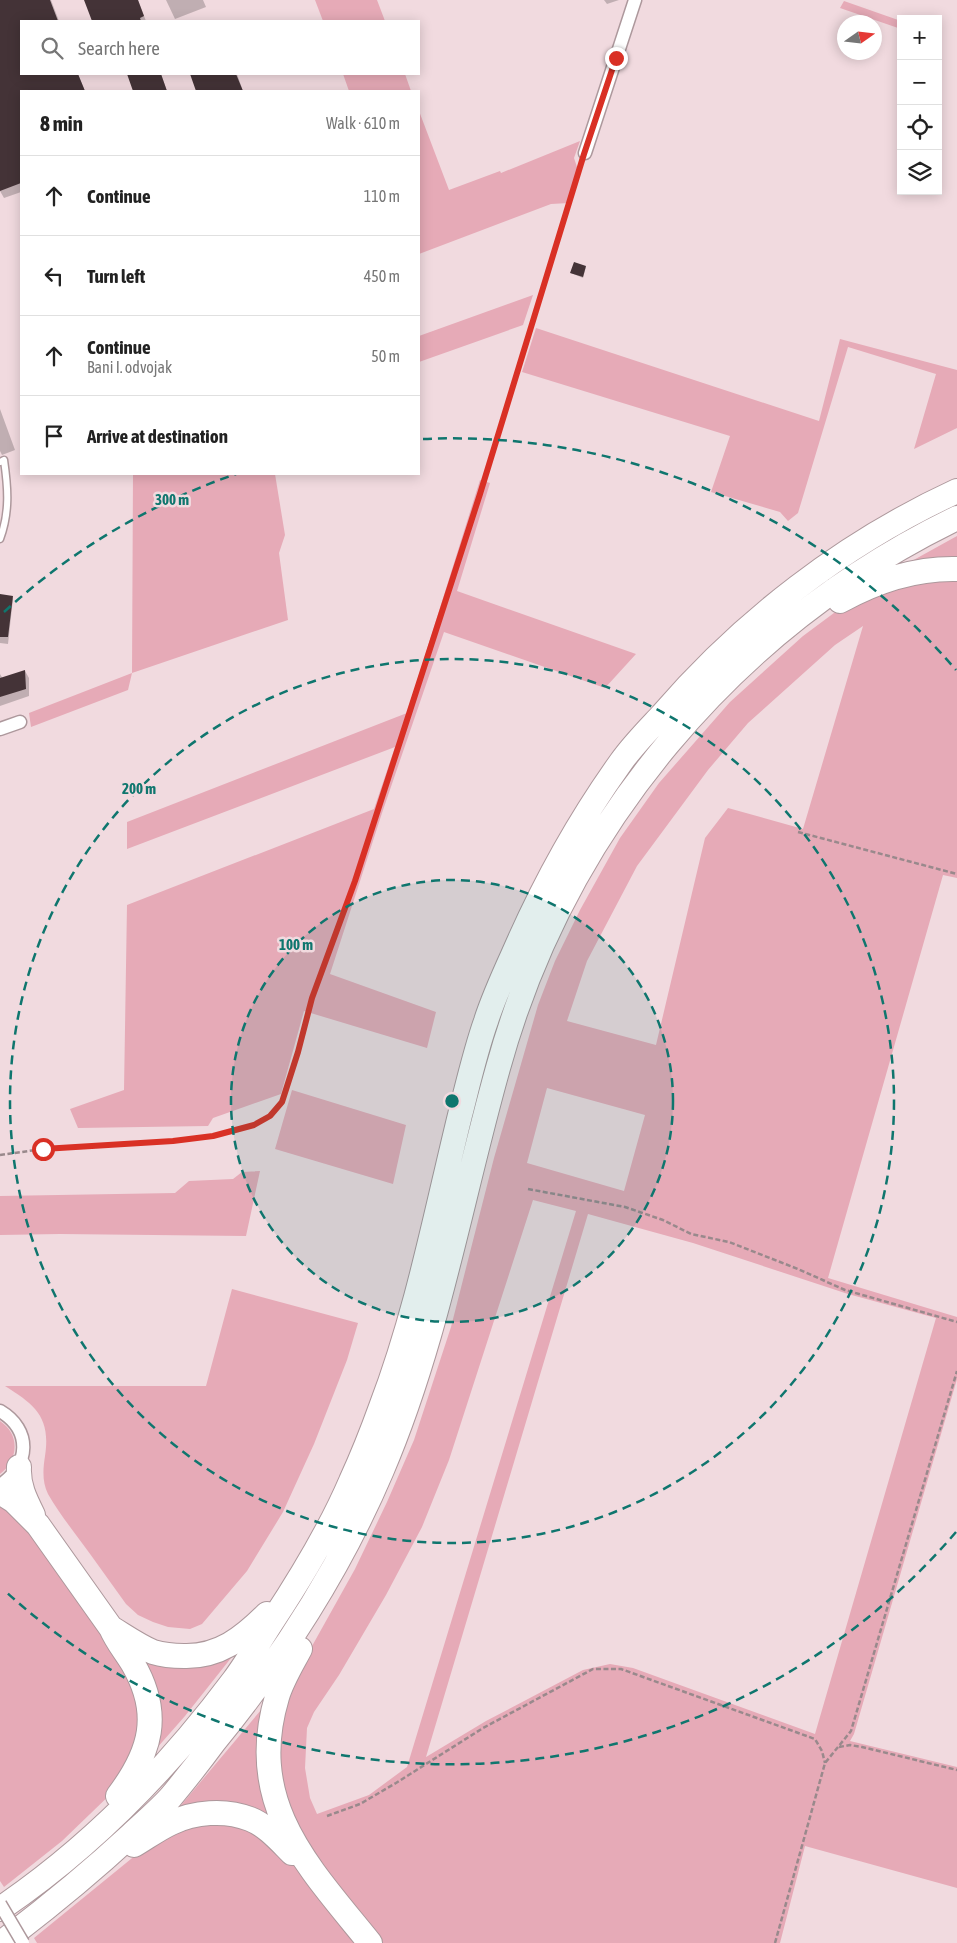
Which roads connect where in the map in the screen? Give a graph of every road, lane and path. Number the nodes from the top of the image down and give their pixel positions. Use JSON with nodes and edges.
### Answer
{"nodes":[{"id":1,"x":635,"y":0,"type":"edge"},
{"id":2,"x":584,"y":154,"type":"joint"},
{"id":3,"x":0,"y":462,"type":"edge"},
{"id":4,"x":957,"y":478,"type":"edge"},
{"id":5,"x":957,"y":491,"type":"edge"},
{"id":6,"x":957,"y":518,"type":"edge"},
{"id":7,"x":0,"y":539,"type":"edge"},
{"id":8,"x":840,"y":558,"type":"junction"},
{"id":9,"x":957,"y":569,"type":"edge"},
{"id":10,"x":737,"y":669,"type":"junction"},
{"id":11,"x":20,"y":722,"type":"dead end"},
{"id":12,"x":0,"y":727,"type":"edge"},
{"id":13,"x":798,"y":832,"type":"dead end"},
{"id":14,"x":957,"y":874,"type":"edge"},
{"id":15,"x":0,"y":1155,"type":"edge"},
{"id":16,"x":528,"y":1189,"type":"dead end"},
{"id":17,"x":957,"y":1322,"type":"edge"},
{"id":18,"x":957,"y":1372,"type":"edge"},
{"id":19,"x":0,"y":1411,"type":"edge"},
{"id":20,"x":19,"y":1467,"type":"junction"},
{"id":21,"x":0,"y":1485,"type":"edge"},
{"id":22,"x":0,"y":1492,"type":"edge"},
{"id":23,"x":361,"y":1516,"type":"junction"},
{"id":24,"x":38,"y":1526,"type":"junction"},
{"id":25,"x":301,"y":1578,"type":"junction"},
{"id":26,"x":111,"y":1628,"type":"junction"},
{"id":27,"x":838,"y":1748,"type":"junction"},
{"id":28,"x":825,"y":1763,"type":"junction"},
{"id":29,"x":957,"y":1770,"type":"edge"},
{"id":30,"x":327,"y":1816,"type":"dead end"},
{"id":31,"x":84,"y":1844,"type":"junction"},
{"id":32,"x":97,"y":1867,"type":"junction"},
{"id":33,"x":309,"y":1867,"type":"junction"},
{"id":34,"x":0,"y":1904,"type":"edge"},
{"id":35,"x":0,"y":1909,"type":"edge"},
{"id":36,"x":1,"y":1943,"type":"edge"},
{"id":37,"x":23,"y":1943,"type":"edge"},
{"id":38,"x":370,"y":1943,"type":"edge"},
{"id":39,"x":775,"y":1943,"type":"edge"}],
"edges":[{"from":1,"to":2,"type":"street"},
{"from":2,"to":15,"type":"path"},
{"from":3,"to":7,"type":"lane"},
{"from":4,"to":8,"type":"highway"},
{"from":5,"to":8,"type":"highway"},
{"from":6,"to":10,"type":"highway"},
{"from":8,"to":25,"type":"highway"},
{"from":9,"to":10,"type":"highway"},
{"from":10,"to":23,"type":"highway"},
{"from":11,"to":12,"type":"street"},
{"from":13,"to":14,"type":"path"},
{"from":16,"to":17,"type":"path"},
{"from":18,"to":27,"type":"path"},
{"from":19,"to":20,"type":"street"},
{"from":20,"to":21,"type":"street"},
{"from":20,"to":24,"type":"highway"},
{"from":22,"to":24,"type":"highway"},
{"from":23,"to":32,"type":"highway"},
{"from":23,"to":33,"type":"highway"},
{"from":24,"to":26,"type":"highway"},
{"from":25,"to":26,"type":"highway"},
{"from":25,"to":31,"type":"highway"},
{"from":26,"to":31,"type":"highway"},
{"from":27,"to":28,"type":"path"},
{"from":27,"to":29,"type":"path"},
{"from":28,"to":30,"type":"path"},
{"from":28,"to":39,"type":"path"},
{"from":31,"to":35,"type":"highway"},
{"from":32,"to":33,"type":"highway"},
{"from":32,"to":36,"type":"highway"},
{"from":33,"to":38,"type":"highway"},
{"from":34,"to":37,"type":"street","bridge":true}]}
